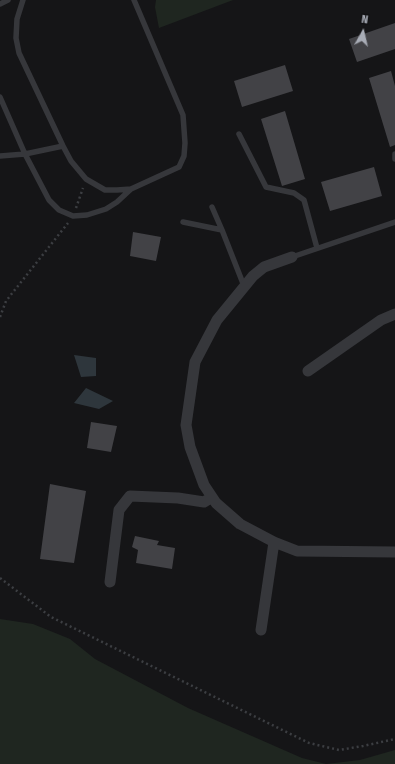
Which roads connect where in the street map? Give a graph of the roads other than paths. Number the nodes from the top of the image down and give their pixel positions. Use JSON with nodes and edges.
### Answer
{"nodes":[{"id":1,"x":8,"y":0,"type":"edge"},
{"id":2,"x":24,"y":0,"type":"edge"},
{"id":3,"x":135,"y":0,"type":"edge"},
{"id":4,"x":0,"y":4,"type":"edge"},
{"id":5,"x":0,"y":97,"type":"edge"},
{"id":6,"x":239,"y":134,"type":"dead end"},
{"id":7,"x":63,"y":146,"type":"junction"},
{"id":8,"x":25,"y":154,"type":"junction"},
{"id":9,"x":395,"y":154,"type":"edge"},
{"id":10,"x":0,"y":156,"type":"edge"},
{"id":11,"x":395,"y":159,"type":"edge"},
{"id":12,"x":131,"y":189,"type":"junction"},
{"id":13,"x":212,"y":207,"type":"dead end"},
{"id":14,"x":183,"y":222,"type":"dead end"},
{"id":15,"x":395,"y":222,"type":"edge"},
{"id":16,"x":222,"y":230,"type":"junction"},
{"id":17,"x":317,"y":248,"type":"junction"},
{"id":18,"x":292,"y":257,"type":"joint"},
{"id":19,"x":244,"y":286,"type":"junction"},
{"id":20,"x":395,"y":314,"type":"edge"},
{"id":21,"x":308,"y":371,"type":"dead end"},
{"id":22,"x":212,"y":497,"type":"junction"},
{"id":23,"x":274,"y":542,"type":"junction"},
{"id":24,"x":395,"y":552,"type":"edge"},
{"id":25,"x":110,"y":582,"type":"dead end"},
{"id":26,"x":261,"y":630,"type":"dead end"}],
"edges":[{"from":1,"to":4,"type":"lane"},
{"from":2,"to":7,"type":"lane"},
{"from":3,"to":12,"type":"lane"},
{"from":5,"to":8,"type":"lane"},
{"from":6,"to":17,"type":"lane"},
{"from":7,"to":8,"type":"lane"},
{"from":7,"to":12,"type":"lane"},
{"from":8,"to":10,"type":"lane"},
{"from":8,"to":12,"type":"lane"},
{"from":9,"to":11,"type":"lane"},
{"from":13,"to":16,"type":"lane"},
{"from":14,"to":16,"type":"lane"},
{"from":15,"to":17,"type":"lane"},
{"from":16,"to":19,"type":"lane"},
{"from":17,"to":18,"type":"lane"},
{"from":18,"to":19,"type":"street"},
{"from":19,"to":22,"type":"street"},
{"from":20,"to":21,"type":"street"},
{"from":22,"to":23,"type":"street"},
{"from":22,"to":25,"type":"street"},
{"from":23,"to":24,"type":"street"},
{"from":23,"to":26,"type":"street"}]}
